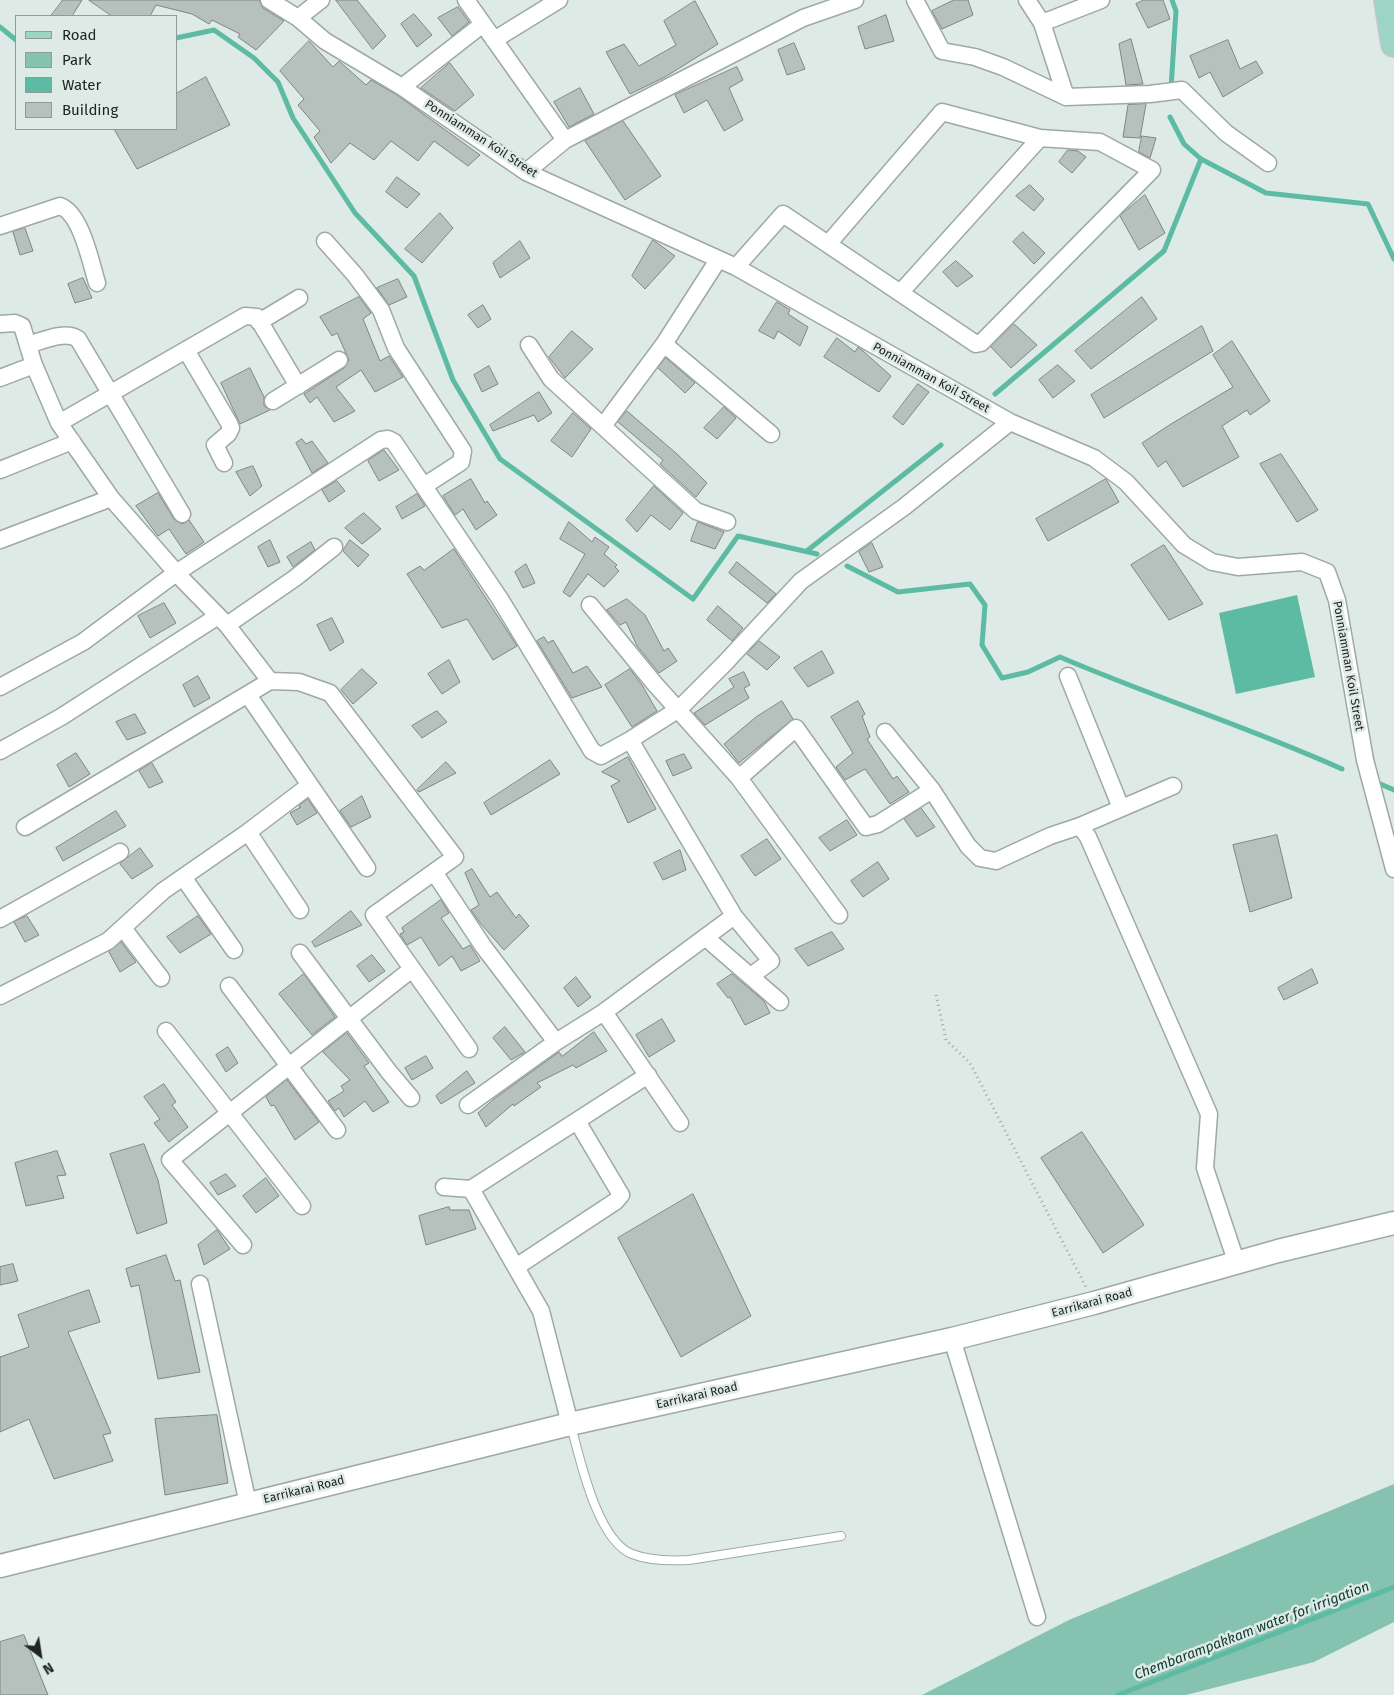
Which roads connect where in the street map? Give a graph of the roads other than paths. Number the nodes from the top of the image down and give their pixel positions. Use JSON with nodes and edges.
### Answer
{"nodes":[{"id":1,"x":269,"y":0,"type":"edge"},
{"id":2,"x":321,"y":0,"type":"edge"},
{"id":3,"x":466,"y":0,"type":"edge"},
{"id":4,"x":559,"y":0,"type":"edge"},
{"id":5,"x":855,"y":0,"type":"edge"},
{"id":6,"x":916,"y":0,"type":"edge"},
{"id":7,"x":1027,"y":0,"type":"edge"},
{"id":8,"x":1101,"y":0,"type":"edge"},
{"id":9,"x":1387,"y":0,"type":"edge"},
{"id":10,"x":298,"y":18,"type":"junction"},
{"id":11,"x":1042,"y":23,"type":"junction"},
{"id":12,"x":484,"y":24,"type":"junction"},
{"id":13,"x":494,"y":40,"type":"junction"},
{"id":14,"x":1394,"y":44,"type":"edge"},
{"id":15,"x":402,"y":87,"type":"junction"},
{"id":16,"x":1066,"y":97,"type":"junction"},
{"id":17,"x":1040,"y":138,"type":"junction"},
{"id":18,"x":564,"y":140,"type":"junction"},
{"id":19,"x":1268,"y":163,"type":"dead end"},
{"id":20,"x":526,"y":172,"type":"junction"},
{"id":21,"x":0,"y":226,"type":"edge"},
{"id":22,"x":325,"y":241,"type":"dead end"},
{"id":23,"x":828,"y":244,"type":"junction"},
{"id":24,"x":718,"y":260,"type":"junction"},
{"id":25,"x":736,"y":268,"type":"junction"},
{"id":26,"x":97,"y":283,"type":"dead end"},
{"id":27,"x":900,"y":293,"type":"junction"},
{"id":28,"x":299,"y":298,"type":"dead end"},
{"id":29,"x":260,"y":322,"type":"junction"},
{"id":30,"x":0,"y":324,"type":"edge"},
{"id":31,"x":664,"y":344,"type":"junction"},
{"id":32,"x":28,"y":345,"type":"junction"},
{"id":33,"x":529,"y":346,"type":"dead end"},
{"id":34,"x":186,"y":350,"type":"junction"},
{"id":35,"x":339,"y":360,"type":"dead end"},
{"id":36,"x":34,"y":365,"type":"junction"},
{"id":37,"x":0,"y":378,"type":"edge"},
{"id":38,"x":298,"y":386,"type":"junction"},
{"id":39,"x":111,"y":394,"type":"junction"},
{"id":40,"x":273,"y":401,"type":"dead end"},
{"id":41,"x":1010,"y":422,"type":"junction"},
{"id":42,"x":59,"y":423,"type":"junction"},
{"id":43,"x":603,"y":426,"type":"junction"},
{"id":44,"x":771,"y":434,"type":"dead end"},
{"id":45,"x":72,"y":441,"type":"junction"},
{"id":46,"x":224,"y":463,"type":"dead end"},
{"id":47,"x":0,"y":470,"type":"edge"},
{"id":48,"x":424,"y":486,"type":"junction"},
{"id":49,"x":111,"y":498,"type":"junction"},
{"id":50,"x":182,"y":514,"type":"dead end"},
{"id":51,"x":727,"y":522,"type":"dead end"},
{"id":52,"x":0,"y":540,"type":"edge"},
{"id":53,"x":334,"y":548,"type":"dead end"},
{"id":54,"x":176,"y":573,"type":"junction"},
{"id":55,"x":590,"y":605,"type":"dead end"},
{"id":56,"x":222,"y":620,"type":"junction"},
{"id":57,"x":1068,"y":676,"type":"dead end"},
{"id":58,"x":270,"y":681,"type":"junction"},
{"id":59,"x":0,"y":687,"type":"edge"},
{"id":60,"x":248,"y":695,"type":"junction"},
{"id":61,"x":679,"y":709,"type":"junction"},
{"id":62,"x":884,"y":732,"type":"dead end"},
{"id":63,"x":630,"y":740,"type":"junction"},
{"id":64,"x":0,"y":751,"type":"edge"},
{"id":65,"x":739,"y":778,"type":"junction"},
{"id":66,"x":310,"y":785,"type":"junction"},
{"id":67,"x":1173,"y":786,"type":"dead end"},
{"id":68,"x":932,"y":790,"type":"junction"},
{"id":69,"x":1121,"y":808,"type":"junction"},
{"id":70,"x":1080,"y":826,"type":"junction"},
{"id":71,"x":25,"y":828,"type":"dead end"},
{"id":72,"x":248,"y":832,"type":"junction"},
{"id":73,"x":120,"y":852,"type":"dead end"},
{"id":74,"x":367,"y":868,"type":"dead end"},
{"id":75,"x":1394,"y":869,"type":"edge"},
{"id":76,"x":434,"y":872,"type":"junction"},
{"id":77,"x":183,"y":877,"type":"junction"},
{"id":78,"x":300,"y":910,"type":"dead end"},
{"id":79,"x":840,"y":915,"type":"dead end"},
{"id":80,"x":734,"y":916,"type":"junction"},
{"id":81,"x":0,"y":919,"type":"edge"},
{"id":82,"x":123,"y":928,"type":"junction"},
{"id":83,"x":705,"y":937,"type":"junction"},
{"id":84,"x":234,"y":950,"type":"dead end"},
{"id":85,"x":300,"y":953,"type":"dead end"},
{"id":86,"x":412,"y":969,"type":"junction"},
{"id":87,"x":752,"y":976,"type":"junction"},
{"id":88,"x":161,"y":978,"type":"dead end"},
{"id":89,"x":229,"y":986,"type":"dead end"},
{"id":90,"x":0,"y":996,"type":"edge"},
{"id":91,"x":780,"y":1002,"type":"dead end"},
{"id":92,"x":604,"y":1012,"type":"junction"},
{"id":93,"x":350,"y":1017,"type":"junction"},
{"id":94,"x":166,"y":1031,"type":"dead end"},
{"id":95,"x":556,"y":1042,"type":"junction"},
{"id":96,"x":469,"y":1049,"type":"dead end"},
{"id":97,"x":288,"y":1066,"type":"junction"},
{"id":98,"x":648,"y":1075,"type":"junction"},
{"id":99,"x":411,"y":1098,"type":"dead end"},
{"id":100,"x":468,"y":1105,"type":"dead end"},
{"id":101,"x":228,"y":1113,"type":"junction"},
{"id":102,"x":577,"y":1121,"type":"junction"},
{"id":103,"x":680,"y":1122,"type":"dead end"},
{"id":104,"x":337,"y":1130,"type":"dead end"},
{"id":105,"x":444,"y":1186,"type":"dead end"},
{"id":106,"x":471,"y":1189,"type":"junction"},
{"id":107,"x":302,"y":1206,"type":"dead end"},
{"id":108,"x":1394,"y":1223,"type":"edge"},
{"id":109,"x":243,"y":1245,"type":"dead end"},
{"id":110,"x":1237,"y":1264,"type":"junction"},
{"id":111,"x":516,"y":1268,"type":"junction"},
{"id":112,"x":200,"y":1284,"type":"dead end"},
{"id":113,"x":952,"y":1339,"type":"junction"},
{"id":114,"x":570,"y":1424,"type":"junction"},
{"id":115,"x":248,"y":1504,"type":"junction"},
{"id":116,"x":841,"y":1536,"type":"dead end"},
{"id":117,"x":0,"y":1566,"type":"edge"},
{"id":118,"x":1037,"y":1617,"type":"dead end"}],
"edges":[{"from":1,"to":10,"type":"street","name":"Ponniamman Koil Street"},
{"from":2,"to":10,"type":"street"},
{"from":3,"to":12,"type":"street"},
{"from":4,"to":13,"type":"street"},
{"from":5,"to":18,"type":"street"},
{"from":6,"to":16,"type":"street"},
{"from":7,"to":11,"type":"street"},
{"from":8,"to":11,"type":"street"},
{"from":9,"to":14,"type":"main road"},
{"from":10,"to":15,"type":"street","name":"Ponniamman Koil Street"},
{"from":11,"to":16,"type":"street"},
{"from":12,"to":13,"type":"street"},
{"from":12,"to":15,"type":"street"},
{"from":13,"to":18,"type":"street"},
{"from":15,"to":20,"type":"street","name":"Ponniamman Koil Street"},
{"from":16,"to":19,"type":"street"},
{"from":17,"to":23,"type":"street"},
{"from":17,"to":27,"type":"street"},
{"from":17,"to":27,"type":"street"},
{"from":18,"to":20,"type":"street"},
{"from":20,"to":24,"type":"street","name":"Ponniamman Koil Street"},
{"from":21,"to":26,"type":"street"},
{"from":22,"to":48,"type":"street"},
{"from":23,"to":25,"type":"street"},
{"from":23,"to":27,"type":"street"},
{"from":24,"to":25,"type":"street","name":"Ponniamman Koil Street"},
{"from":24,"to":31,"type":"street"},
{"from":25,"to":41,"type":"street","name":"Ponniamman Koil Street"},
{"from":28,"to":29,"type":"street"},
{"from":29,"to":34,"type":"street"},
{"from":29,"to":38,"type":"street"},
{"from":30,"to":32,"type":"street"},
{"from":31,"to":43,"type":"street"},
{"from":31,"to":44,"type":"street"},
{"from":32,"to":36,"type":"street"},
{"from":32,"to":39,"type":"street"},
{"from":33,"to":43,"type":"street"},
{"from":34,"to":39,"type":"street"},
{"from":34,"to":46,"type":"street"},
{"from":35,"to":38,"type":"street"},
{"from":36,"to":37,"type":"street"},
{"from":36,"to":42,"type":"street"},
{"from":38,"to":40,"type":"street"},
{"from":39,"to":42,"type":"street"},
{"from":39,"to":50,"type":"street"},
{"from":41,"to":61,"type":"street"},
{"from":41,"to":75,"type":"street","name":"Ponniamman Koil Street"},
{"from":42,"to":45,"type":"street"},
{"from":43,"to":51,"type":"street"},
{"from":45,"to":47,"type":"street"},
{"from":45,"to":49,"type":"street"},
{"from":48,"to":54,"type":"street"},
{"from":48,"to":63,"type":"street"},
{"from":49,"to":52,"type":"street"},
{"from":49,"to":54,"type":"street"},
{"from":53,"to":56,"type":"street"},
{"from":54,"to":56,"type":"street"},
{"from":54,"to":59,"type":"street"},
{"from":55,"to":61,"type":"street"},
{"from":56,"to":58,"type":"street"},
{"from":56,"to":64,"type":"street"},
{"from":57,"to":69,"type":"street"},
{"from":58,"to":60,"type":"street"},
{"from":58,"to":76,"type":"street"},
{"from":60,"to":66,"type":"street"},
{"from":60,"to":71,"type":"street"},
{"from":61,"to":63,"type":"street"},
{"from":61,"to":65,"type":"street"},
{"from":62,"to":68,"type":"street"},
{"from":63,"to":80,"type":"street"},
{"from":65,"to":68,"type":"street"},
{"from":65,"to":79,"type":"street"},
{"from":66,"to":72,"type":"street"},
{"from":66,"to":74,"type":"street"},
{"from":67,"to":69,"type":"street"},
{"from":68,"to":70,"type":"street"},
{"from":69,"to":70,"type":"street"},
{"from":70,"to":110,"type":"street"},
{"from":72,"to":77,"type":"street"},
{"from":72,"to":78,"type":"street"},
{"from":73,"to":81,"type":"street"},
{"from":76,"to":86,"type":"street"},
{"from":76,"to":95,"type":"street"},
{"from":77,"to":82,"type":"street"},
{"from":77,"to":84,"type":"street"},
{"from":80,"to":83,"type":"street"},
{"from":80,"to":87,"type":"street"},
{"from":82,"to":88,"type":"street"},
{"from":82,"to":90,"type":"street"},
{"from":83,"to":87,"type":"street"},
{"from":83,"to":92,"type":"street"},
{"from":85,"to":93,"type":"street"},
{"from":86,"to":93,"type":"street"},
{"from":86,"to":96,"type":"street"},
{"from":87,"to":91,"type":"street"},
{"from":89,"to":97,"type":"street"},
{"from":92,"to":95,"type":"street"},
{"from":92,"to":98,"type":"street"},
{"from":93,"to":97,"type":"street"},
{"from":93,"to":99,"type":"street"},
{"from":94,"to":101,"type":"street"},
{"from":95,"to":100,"type":"street"},
{"from":97,"to":101,"type":"street"},
{"from":97,"to":104,"type":"street"},
{"from":98,"to":102,"type":"street"},
{"from":98,"to":103,"type":"street"},
{"from":101,"to":107,"type":"street"},
{"from":101,"to":109,"type":"street"},
{"from":102,"to":106,"type":"street"},
{"from":102,"to":111,"type":"street"},
{"from":105,"to":106,"type":"street"},
{"from":106,"to":111,"type":"street"},
{"from":108,"to":110,"type":"main road","name":"Earrikarai Road"},
{"from":110,"to":113,"type":"main road","name":"Earrikarai Road"},
{"from":111,"to":114,"type":"street"},
{"from":112,"to":115,"type":"street"},
{"from":113,"to":114,"type":"main road","name":"Earrikarai Road"},
{"from":113,"to":118,"type":"street"},
{"from":114,"to":115,"type":"main road","name":"Earrikarai Road"},
{"from":114,"to":116,"type":"lane"},
{"from":115,"to":117,"type":"main road","name":"Earrikarai Road"}]}
